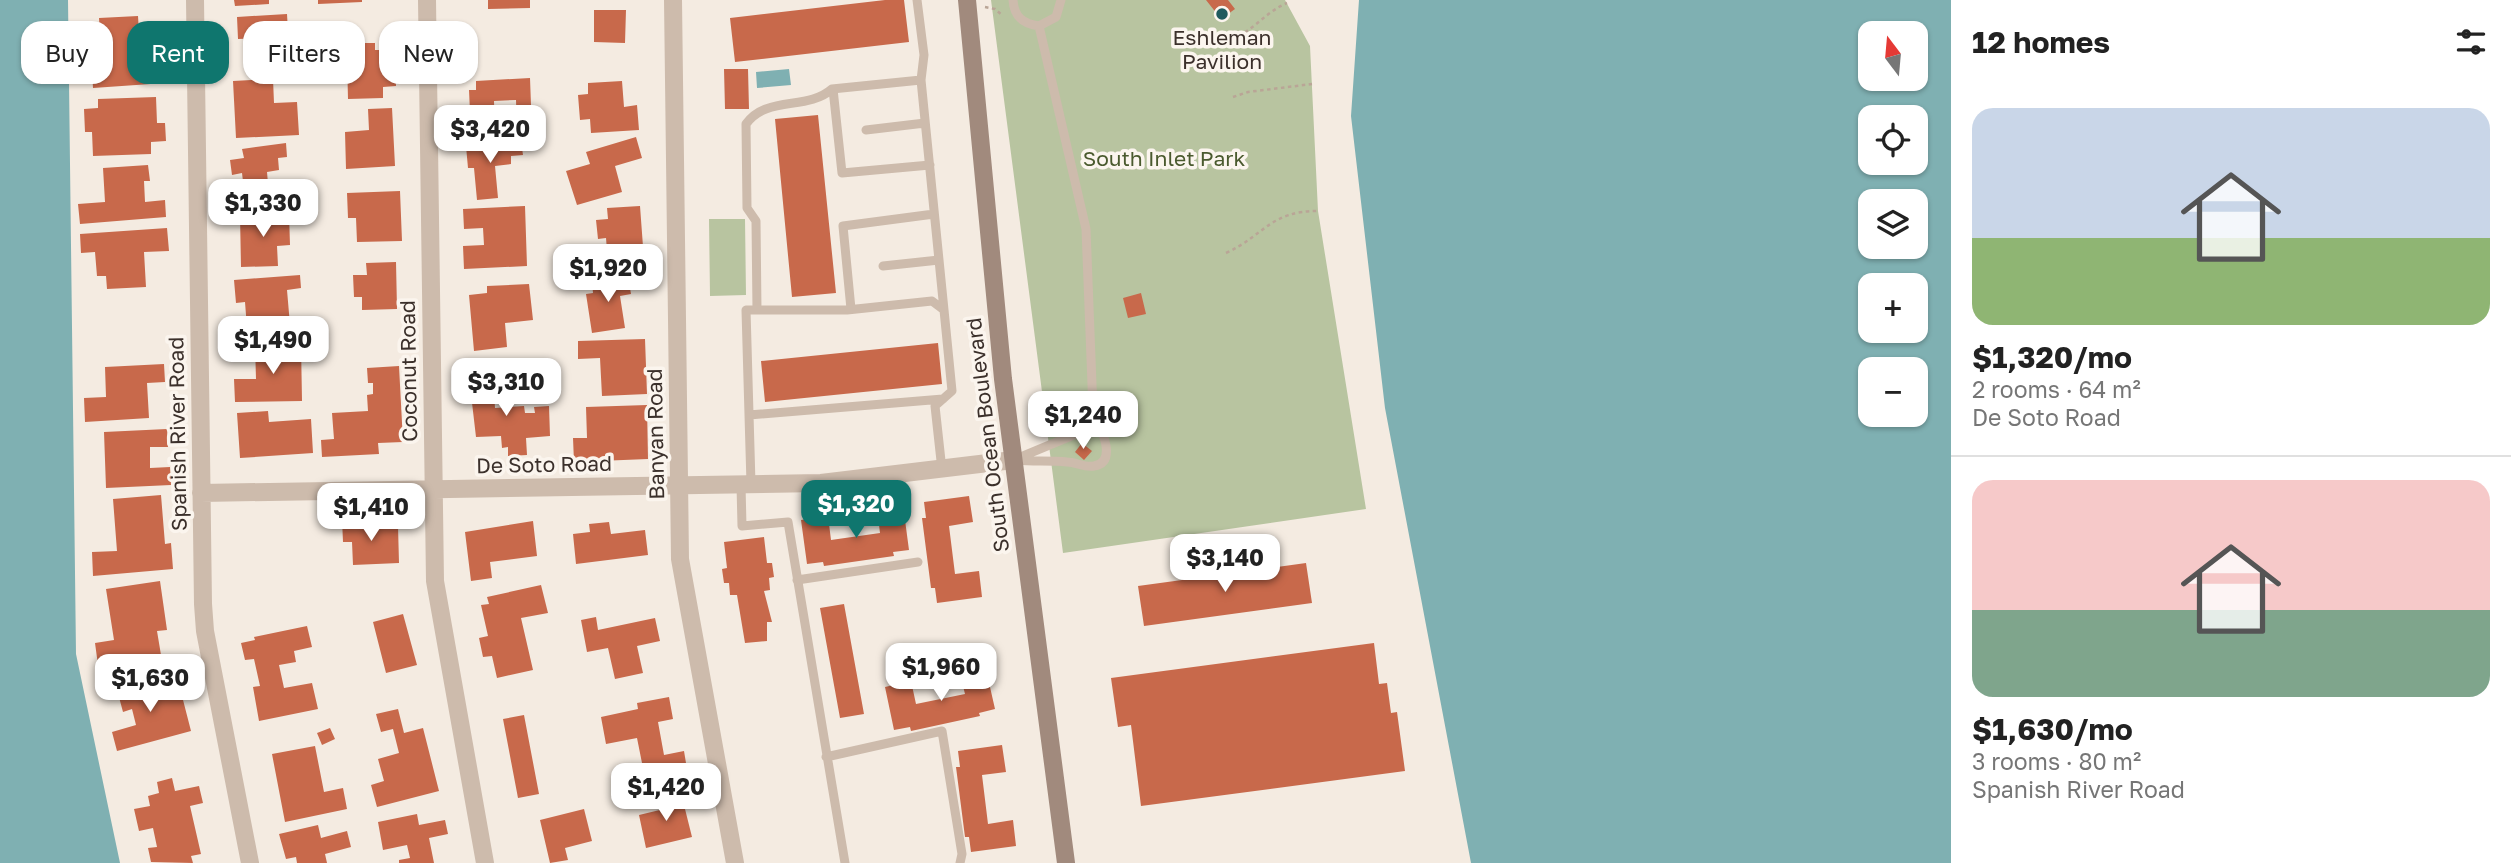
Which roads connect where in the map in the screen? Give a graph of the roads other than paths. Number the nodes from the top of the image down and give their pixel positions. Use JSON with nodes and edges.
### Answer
{"nodes":[{"id":1,"x":195,"y":0,"type":"edge"},
{"id":2,"x":427,"y":0,"type":"edge"},
{"id":3,"x":673,"y":0,"type":"edge"},
{"id":4,"x":917,"y":0,"type":"edge"},
{"id":5,"x":1013,"y":0,"type":"edge"},
{"id":6,"x":1061,"y":0,"type":"edge"},
{"id":7,"x":968,"y":2,"type":"edge"},
{"id":8,"x":1039,"y":26,"type":"junction"},
{"id":9,"x":921,"y":80,"type":"junction"},
{"id":10,"x":833,"y":89,"type":"junction"},
{"id":11,"x":925,"y":123,"type":"junction"},
{"id":12,"x":866,"y":130,"type":"dead end"},
{"id":13,"x":930,"y":165,"type":"junction"},
{"id":14,"x":934,"y":214,"type":"junction"},
{"id":15,"x":939,"y":260,"type":"junction"},
{"id":16,"x":883,"y":266,"type":"dead end"},
{"id":17,"x":851,"y":309,"type":"junction"},
{"id":18,"x":757,"y":310,"type":"junction"},
{"id":19,"x":944,"y":310,"type":"junction"},
{"id":20,"x":943,"y":399,"type":"junction"},
{"id":21,"x":1093,"y":410,"type":"junction"},
{"id":22,"x":749,"y":415,"type":"junction"},
{"id":23,"x":1013,"y":460,"type":"junction"},
{"id":24,"x":942,"y":470,"type":"junction"},
{"id":25,"x":746,"y":485,"type":"junction"},
{"id":26,"x":679,"y":486,"type":"junction"},
{"id":27,"x":434,"y":489,"type":"junction"},
{"id":28,"x":201,"y":493,"type":"junction"},
{"id":29,"x":918,"y":562,"type":"dead end"},
{"id":30,"x":797,"y":580,"type":"junction"},
{"id":31,"x":826,"y":757,"type":"junction"},
{"id":32,"x":250,"y":863,"type":"edge"},
{"id":33,"x":485,"y":863,"type":"edge"},
{"id":34,"x":735,"y":863,"type":"edge"},
{"id":35,"x":845,"y":863,"type":"edge"},
{"id":36,"x":960,"y":863,"type":"edge"},
{"id":37,"x":1066,"y":863,"type":"edge"}],
"edges":[{"from":1,"to":28,"type":"street","name":"Spanish River Road"},
{"from":2,"to":27,"type":"street","name":"Coconut Road"},
{"from":3,"to":26,"type":"street","name":"Banyan Road"},
{"from":4,"to":9,"type":"lane"},
{"from":5,"to":8,"type":"lane"},
{"from":6,"to":8,"type":"lane"},
{"from":7,"to":23,"type":"main road","name":"South Ocean Boulevard"},
{"from":8,"to":21,"type":"lane"},
{"from":9,"to":10,"type":"lane"},
{"from":9,"to":11,"type":"lane"},
{"from":10,"to":13,"type":"lane"},
{"from":10,"to":18,"type":"lane"},
{"from":11,"to":12,"type":"lane"},
{"from":11,"to":13,"type":"lane"},
{"from":13,"to":14,"type":"lane"},
{"from":14,"to":15,"type":"lane"},
{"from":14,"to":17,"type":"lane"},
{"from":15,"to":16,"type":"lane"},
{"from":15,"to":19,"type":"lane"},
{"from":17,"to":18,"type":"lane"},
{"from":17,"to":19,"type":"lane"},
{"from":18,"to":22,"type":"lane"},
{"from":19,"to":20,"type":"lane"},
{"from":20,"to":22,"type":"lane"},
{"from":20,"to":24,"type":"lane"},
{"from":21,"to":23,"type":"lane"},
{"from":21,"to":23,"type":"lane"},
{"from":22,"to":25,"type":"lane"},
{"from":23,"to":24,"type":"street","name":"De Soto Road"},
{"from":23,"to":37,"type":"main road","name":"South Ocean Boulevard"},
{"from":24,"to":25,"type":"street","name":"De Soto Road"},
{"from":25,"to":26,"type":"street","name":"De Soto Road"},
{"from":25,"to":30,"type":"lane"},
{"from":26,"to":27,"type":"street","name":"De Soto Road"},
{"from":26,"to":34,"type":"street","name":"Banyan Road"},
{"from":27,"to":28,"type":"street","name":"De Soto Road"},
{"from":27,"to":33,"type":"street","name":"Coconut Road"},
{"from":28,"to":32,"type":"street","name":"Spanish River Road"},
{"from":29,"to":30,"type":"lane"},
{"from":30,"to":31,"type":"lane"},
{"from":31,"to":35,"type":"lane"},
{"from":31,"to":36,"type":"lane"}]}
